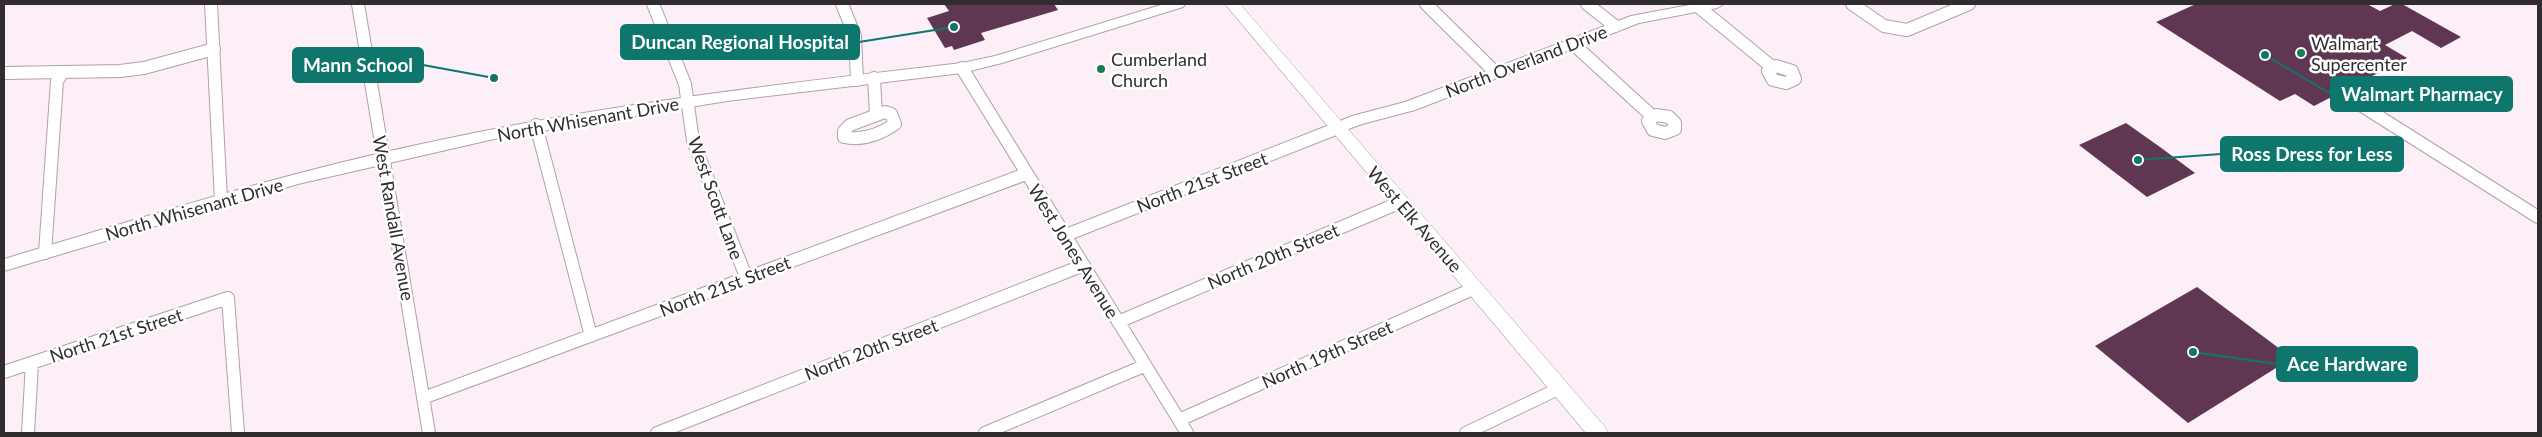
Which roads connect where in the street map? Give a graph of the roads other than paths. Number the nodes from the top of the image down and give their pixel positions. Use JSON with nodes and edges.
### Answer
{"nodes":[{"id":1,"x":212,"y":4,"type":"edge"},
{"id":2,"x":358,"y":4,"type":"edge"},
{"id":3,"x":653,"y":4,"type":"edge"},
{"id":4,"x":842,"y":4,"type":"edge"},
{"id":5,"x":1178,"y":4,"type":"edge"},
{"id":6,"x":1232,"y":4,"type":"edge"},
{"id":7,"x":1426,"y":4,"type":"edge"},
{"id":8,"x":1587,"y":4,"type":"edge"},
{"id":9,"x":1717,"y":4,"type":"edge"},
{"id":10,"x":1852,"y":4,"type":"edge"},
{"id":11,"x":1969,"y":4,"type":"edge"},
{"id":12,"x":1700,"y":8,"type":"junction"},
{"id":13,"x":1615,"y":26,"type":"junction"},
{"id":14,"x":1571,"y":42,"type":"junction"},
{"id":15,"x":214,"y":49,"type":"junction"},
{"id":16,"x":1772,"y":67,"type":"dead end"},
{"id":17,"x":962,"y":68,"type":"junction"},
{"id":18,"x":1495,"y":72,"type":"junction"},
{"id":19,"x":4,"y":73,"type":"edge"},
{"id":20,"x":62,"y":73,"type":"junction"},
{"id":21,"x":874,"y":78,"type":"junction"},
{"id":22,"x":857,"y":80,"type":"junction"},
{"id":23,"x":689,"y":102,"type":"junction"},
{"id":24,"x":2356,"y":102,"type":"dead end"},
{"id":25,"x":876,"y":115,"type":"dead end"},
{"id":26,"x":1652,"y":116,"type":"dead end"},
{"id":27,"x":536,"y":125,"type":"junction"},
{"id":28,"x":1338,"y":128,"type":"junction"},
{"id":29,"x":384,"y":158,"type":"junction"},
{"id":30,"x":1026,"y":174,"type":"junction"},
{"id":31,"x":221,"y":200,"type":"junction"},
{"id":32,"x":1401,"y":202,"type":"junction"},
{"id":33,"x":2538,"y":217,"type":"edge"},
{"id":34,"x":1066,"y":235,"type":"junction"},
{"id":35,"x":45,"y":253,"type":"junction"},
{"id":36,"x":4,"y":265,"type":"edge"},
{"id":37,"x":1084,"y":265,"type":"junction"},
{"id":38,"x":746,"y":277,"type":"junction"},
{"id":39,"x":1475,"y":288,"type":"junction"},
{"id":40,"x":1118,"y":322,"type":"junction"},
{"id":41,"x":591,"y":336,"type":"junction"},
{"id":42,"x":32,"y":363,"type":"junction"},
{"id":43,"x":1144,"y":366,"type":"junction"},
{"id":44,"x":4,"y":372,"type":"edge"},
{"id":45,"x":1560,"y":388,"type":"junction"},
{"id":46,"x":424,"y":398,"type":"junction"},
{"id":47,"x":1179,"y":420,"type":"junction"},
{"id":48,"x":28,"y":433,"type":"edge"},
{"id":49,"x":238,"y":433,"type":"edge"},
{"id":50,"x":429,"y":433,"type":"edge"},
{"id":51,"x":657,"y":433,"type":"edge"},
{"id":52,"x":984,"y":433,"type":"edge"},
{"id":53,"x":1187,"y":433,"type":"edge"},
{"id":54,"x":1466,"y":433,"type":"edge"},
{"id":55,"x":1598,"y":433,"type":"edge"}],
"edges":[{"from":1,"to":15,"type":"street"},
{"from":2,"to":29,"type":"street","name":"West Randall Avenue"},
{"from":3,"to":23,"type":"street","name":"West Scott Lane"},
{"from":4,"to":22,"type":"street"},
{"from":5,"to":17,"type":"street","name":"North Whisenant Drive"},
{"from":6,"to":28,"type":"main road","name":"West Elk Avenue"},
{"from":7,"to":18,"type":"street"},
{"from":8,"to":13,"type":"street"},
{"from":9,"to":12,"type":"street","name":"North Overland Drive"},
{"from":10,"to":11,"type":"street"},
{"from":12,"to":13,"type":"street","name":"North Overland Drive"},
{"from":12,"to":16,"type":"street"},
{"from":13,"to":14,"type":"street","name":"North Overland Drive"},
{"from":14,"to":18,"type":"street","name":"North Overland Drive"},
{"from":14,"to":26,"type":"street"},
{"from":15,"to":20,"type":"street"},
{"from":15,"to":31,"type":"street"},
{"from":17,"to":21,"type":"street","name":"North Whisenant Drive"},
{"from":17,"to":30,"type":"street","name":"West Jones Avenue"},
{"from":18,"to":28,"type":"street","name":"North Overland Drive"},
{"from":19,"to":20,"type":"street"},
{"from":20,"to":35,"type":"street"},
{"from":21,"to":22,"type":"street","name":"North Whisenant Drive"},
{"from":21,"to":25,"type":"street"},
{"from":22,"to":23,"type":"street","name":"North Whisenant Drive"},
{"from":23,"to":27,"type":"street","name":"North Whisenant Drive"},
{"from":23,"to":38,"type":"street","name":"West Scott Lane"},
{"from":24,"to":33,"type":"street"},
{"from":27,"to":29,"type":"street","name":"North Whisenant Drive"},
{"from":27,"to":41,"type":"street"},
{"from":28,"to":32,"type":"main road","name":"West Elk Avenue"},
{"from":28,"to":34,"type":"street","name":"North 21st Street"},
{"from":29,"to":31,"type":"street","name":"North Whisenant Drive"},
{"from":29,"to":46,"type":"street","name":"West Randall Avenue"},
{"from":30,"to":34,"type":"street","name":"West Jones Avenue"},
{"from":30,"to":38,"type":"street","name":"North 21st Street"},
{"from":31,"to":35,"type":"street","name":"North Whisenant Drive"},
{"from":32,"to":39,"type":"main road","name":"West Elk Avenue"},
{"from":32,"to":40,"type":"street","name":"North 20th Street"},
{"from":34,"to":37,"type":"street","name":"West Jones Avenue"},
{"from":35,"to":36,"type":"street","name":"North Whisenant Drive"},
{"from":37,"to":40,"type":"street","name":"West Jones Avenue"},
{"from":37,"to":51,"type":"street","name":"North 20th Street"},
{"from":38,"to":41,"type":"street","name":"North 21st Street"},
{"from":39,"to":45,"type":"main road","name":"West Elk Avenue"},
{"from":39,"to":47,"type":"street","name":"North 19th Street"},
{"from":40,"to":43,"type":"street","name":"West Jones Avenue"},
{"from":41,"to":46,"type":"street","name":"North 21st Street"},
{"from":42,"to":44,"type":"street","name":"North 21st Street"},
{"from":42,"to":48,"type":"street"},
{"from":42,"to":49,"type":"street","name":"North 21st Street"},
{"from":43,"to":47,"type":"street","name":"West Jones Avenue"},
{"from":43,"to":52,"type":"street"},
{"from":45,"to":54,"type":"street"},
{"from":45,"to":55,"type":"main road","name":"West Elk Avenue"},
{"from":46,"to":50,"type":"street","name":"West Randall Avenue"},
{"from":47,"to":53,"type":"street","name":"West Jones Avenue"}]}
